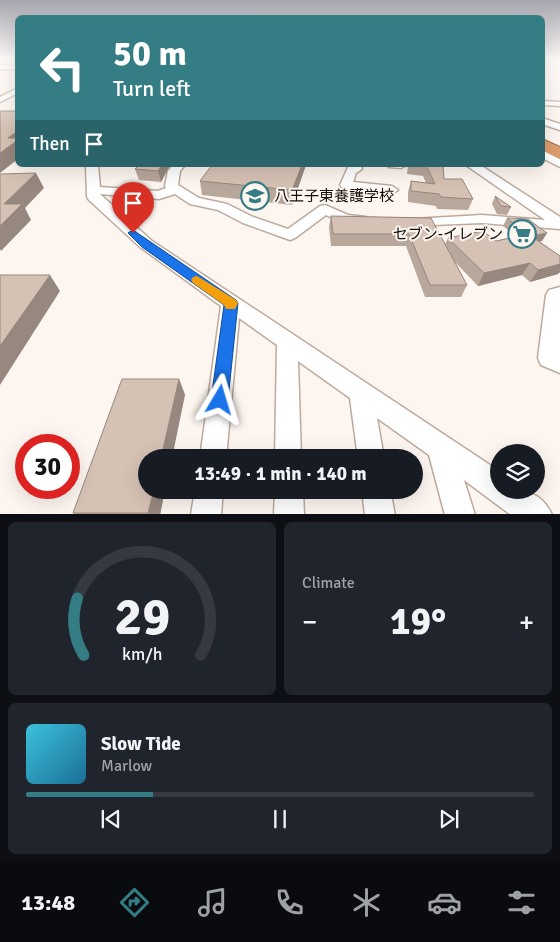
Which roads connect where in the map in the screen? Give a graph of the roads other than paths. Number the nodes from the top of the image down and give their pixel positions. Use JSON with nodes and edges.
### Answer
{"nodes":[{"id":1,"x":0,"y":89,"type":"edge"},
{"id":2,"x":15,"y":90,"type":"edge"},
{"id":3,"x":15,"y":92,"type":"edge"},
{"id":4,"x":0,"y":100,"type":"edge"},
{"id":5,"x":545,"y":103,"type":"edge"},
{"id":6,"x":560,"y":104,"type":"edge"},
{"id":7,"x":549,"y":137,"type":"edge"},
{"id":8,"x":560,"y":164,"type":"edge"},
{"id":9,"x":92,"y":167,"type":"edge"},
{"id":10,"x":177,"y":167,"type":"edge"},
{"id":11,"x":356,"y":167,"type":"edge"},
{"id":12,"x":475,"y":167,"type":"edge"},
{"id":13,"x":176,"y":189,"type":"junction"},
{"id":14,"x":95,"y":190,"type":"junction"},
{"id":15,"x":392,"y":190,"type":"dead end"},
{"id":16,"x":372,"y":221,"type":"edge"},
{"id":17,"x":400,"y":223,"type":"edge"},
{"id":18,"x":560,"y":224,"type":"edge"},
{"id":19,"x":560,"y":294,"type":"edge"},
{"id":20,"x":231,"y":303,"type":"junction"},
{"id":21,"x":287,"y":342,"type":"junction"},
{"id":22,"x":560,"y":363,"type":"edge"},
{"id":23,"x":361,"y":393,"type":"junction"},
{"id":24,"x":440,"y":447,"type":"junction"},
{"id":25,"x":214,"y":449,"type":"edge"},
{"id":26,"x":288,"y":449,"type":"edge"},
{"id":27,"x":370,"y":449,"type":"edge"},
{"id":28,"x":490,"y":482,"type":"edge"},
{"id":29,"x":208,"y":499,"type":"edge"},
{"id":30,"x":289,"y":499,"type":"edge"},
{"id":31,"x":378,"y":499,"type":"edge"},
{"id":32,"x":515,"y":499,"type":"edge"},
{"id":33,"x":206,"y":514,"type":"edge"},
{"id":34,"x":289,"y":514,"type":"edge"},
{"id":35,"x":380,"y":514,"type":"edge"},
{"id":36,"x":460,"y":514,"type":"edge"},
{"id":37,"x":537,"y":514,"type":"edge"}],
"edges":[{"from":1,"to":2,"type":"street"},
{"from":3,"to":4,"type":"street"},
{"from":5,"to":6,"type":"street"},
{"from":7,"to":8,"type":"street"},
{"from":9,"to":14,"type":"street"},
{"from":10,"to":13,"type":"street"},
{"from":11,"to":15,"type":"street"},
{"from":12,"to":18,"type":"street"},
{"from":13,"to":14,"type":"street"},
{"from":13,"to":16,"type":"street"},
{"from":14,"to":20,"type":"street"},
{"from":17,"to":18,"type":"street"},
{"from":19,"to":22,"type":"street"},
{"from":20,"to":21,"type":"street"},
{"from":20,"to":25,"type":"street"},
{"from":21,"to":23,"type":"street"},
{"from":21,"to":26,"type":"street"},
{"from":23,"to":24,"type":"street"},
{"from":23,"to":27,"type":"street"},
{"from":24,"to":28,"type":"street"},
{"from":24,"to":36,"type":"street"},
{"from":29,"to":33,"type":"street"},
{"from":30,"to":34,"type":"street"},
{"from":31,"to":35,"type":"street"},
{"from":32,"to":37,"type":"street"}]}
